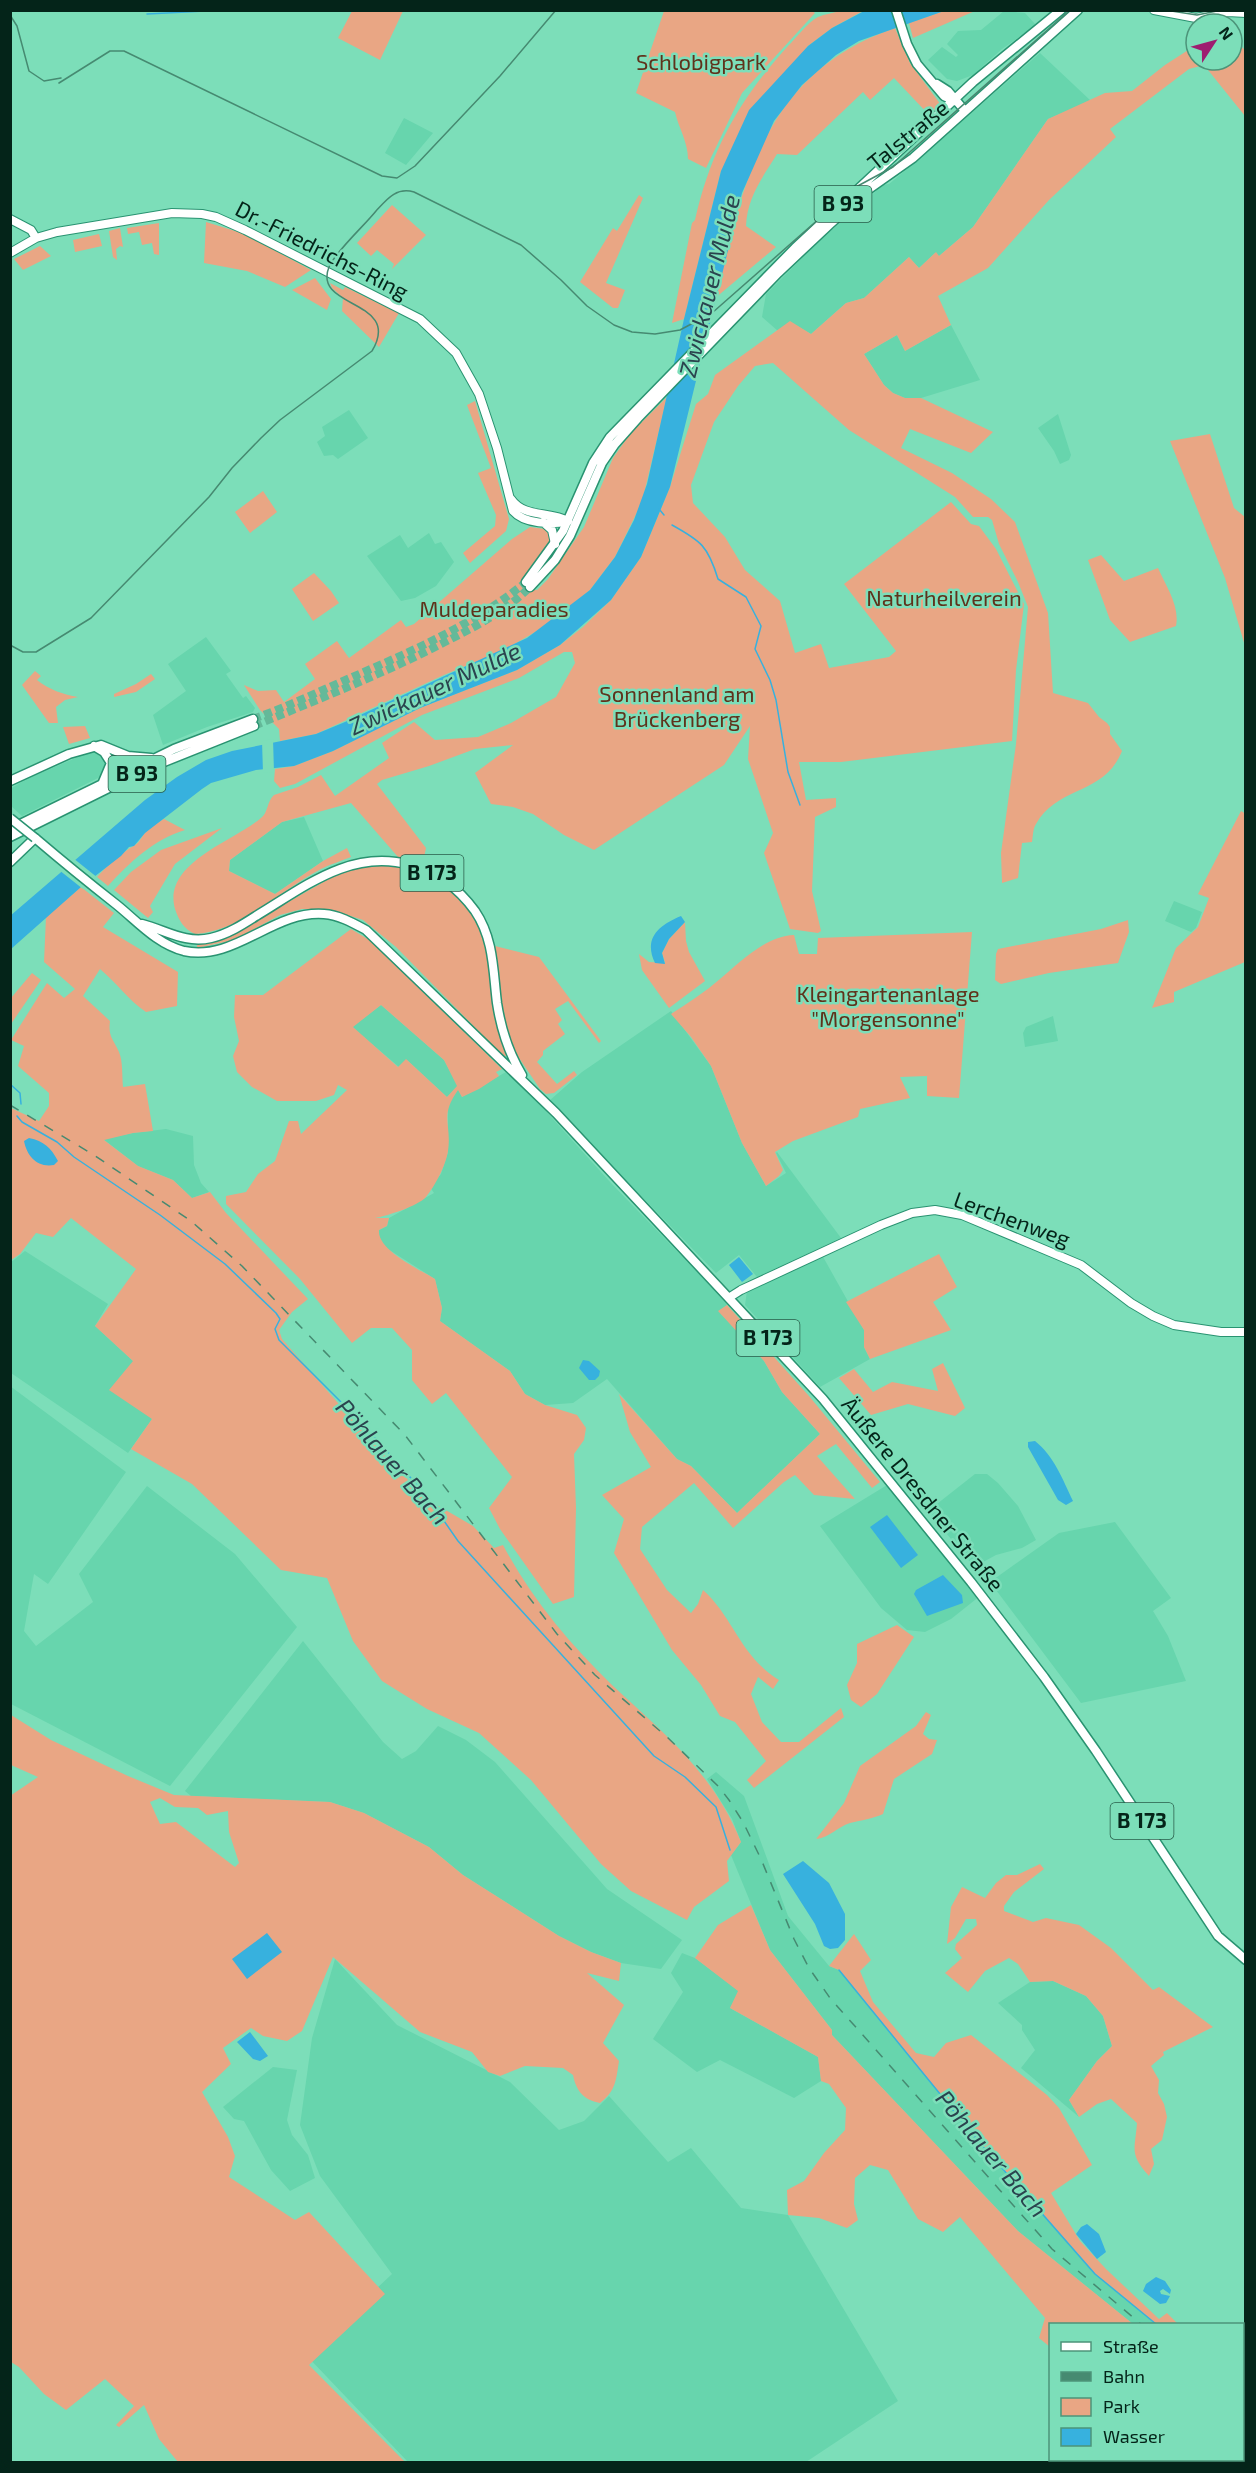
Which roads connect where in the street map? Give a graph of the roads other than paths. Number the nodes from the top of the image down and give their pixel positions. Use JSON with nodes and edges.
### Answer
{"nodes":[{"id":1,"x":896,"y":10,"type":"edge"},
{"id":2,"x":1060,"y":10,"type":"edge"},
{"id":3,"x":1078,"y":10,"type":"edge"},
{"id":4,"x":1154,"y":10,"type":"edge"},
{"id":5,"x":1245,"y":13,"type":"edge"},
{"id":6,"x":956,"y":101,"type":"junction"},
{"id":7,"x":965,"y":111,"type":"junction"},
{"id":8,"x":10,"y":219,"type":"edge"},
{"id":9,"x":36,"y":238,"type":"junction"},
{"id":10,"x":10,"y":253,"type":"edge"},
{"id":11,"x":736,"y":312,"type":"junction"},
{"id":12,"x":508,"y":496,"type":"junction"},
{"id":13,"x":542,"y":522,"type":"junction"},
{"id":14,"x":573,"y":523,"type":"junction"},
{"id":15,"x":555,"y":544,"type":"junction"},
{"id":16,"x":94,"y":746,"type":"junction"},
{"id":17,"x":154,"y":759,"type":"junction"},
{"id":18,"x":10,"y":781,"type":"edge"},
{"id":19,"x":103,"y":782,"type":"junction"},
{"id":20,"x":10,"y":818,"type":"edge"},
{"id":21,"x":10,"y":829,"type":"edge"},
{"id":22,"x":10,"y":837,"type":"edge"},
{"id":23,"x":35,"y":838,"type":"junction"},
{"id":24,"x":10,"y":862,"type":"edge"},
{"id":25,"x":140,"y":923,"type":"junction"},
{"id":26,"x":510,"y":1053,"type":"junction"},
{"id":27,"x":502,"y":1061,"type":"junction"},
{"id":28,"x":529,"y":1085,"type":"junction"},
{"id":29,"x":730,"y":1297,"type":"junction"},
{"id":30,"x":1245,"y":1332,"type":"edge"},
{"id":31,"x":1245,"y":1960,"type":"edge"}],
"edges":[{"from":1,"to":6,"type":"main road"},
{"from":2,"to":6,"type":"main road","name":"Talstraße","number":"B 93"},
{"from":3,"to":7,"type":"main road","name":"Talstraße","number":"B 93"},
{"from":4,"to":5,"type":"main road"},
{"from":6,"to":7,"type":"main road"},
{"from":6,"to":11,"type":"main road","name":"Talstraße","number":"B 93"},
{"from":7,"to":11,"type":"main road","name":"Talstraße","number":"B 93"},
{"from":8,"to":9,"type":"main road"},
{"from":9,"to":10,"type":"main road","name":"Dr.-Friedrichs-Ring"},
{"from":9,"to":12,"type":"main road","name":"Dr.-Friedrichs-Ring"},
{"from":11,"to":14,"type":"main road","number":"B 93"},
{"from":11,"to":14,"type":"main road","number":"B 93"},
{"from":12,"to":13,"type":"main road","name":"Dr.-Friedrichs-Ring"},
{"from":12,"to":14,"type":"main road"},
{"from":13,"to":14,"type":"main road","name":"Dr.-Friedrichs-Ring"},
{"from":13,"to":15,"type":"main road"},
{"from":14,"to":15,"type":"main road","number":"B 93"},
{"from":14,"to":15,"type":"main road","number":"B 93"},
{"from":16,"to":17,"type":"main road"},
{"from":16,"to":18,"type":"main road"},
{"from":16,"to":19,"type":"main road"},
{"from":17,"to":19,"type":"main road","number":"B 93"},
{"from":17,"to":22,"type":"main road","number":"B 93"},
{"from":19,"to":21,"type":"main road","number":"B 93"},
{"from":20,"to":23,"type":"main road","number":"B 173","bridge":true},
{"from":23,"to":24,"type":"main road"},
{"from":23,"to":25,"type":"main road","name":"Äußere Dresdner Straße","number":"B 173"},
{"from":25,"to":26,"type":"main road","name":"Äußere Dresdner Straße","number":"B 173"},
{"from":25,"to":27,"type":"main road","name":"Äußere Dresdner Straße","number":"B 173"},
{"from":26,"to":27,"type":"main road"},
{"from":26,"to":28,"type":"main road","name":"Äußere Dresdner Straße","number":"B 173"},
{"from":27,"to":28,"type":"main road","name":"Äußere Dresdner Straße","number":"B 173"},
{"from":28,"to":29,"type":"main road","name":"Äußere Dresdner Straße","number":"B 173"},
{"from":29,"to":30,"type":"main road","name":"Lerchenweg"},
{"from":29,"to":31,"type":"main road","name":"Äußere Dresdner Straße","number":"B 173"}]}
